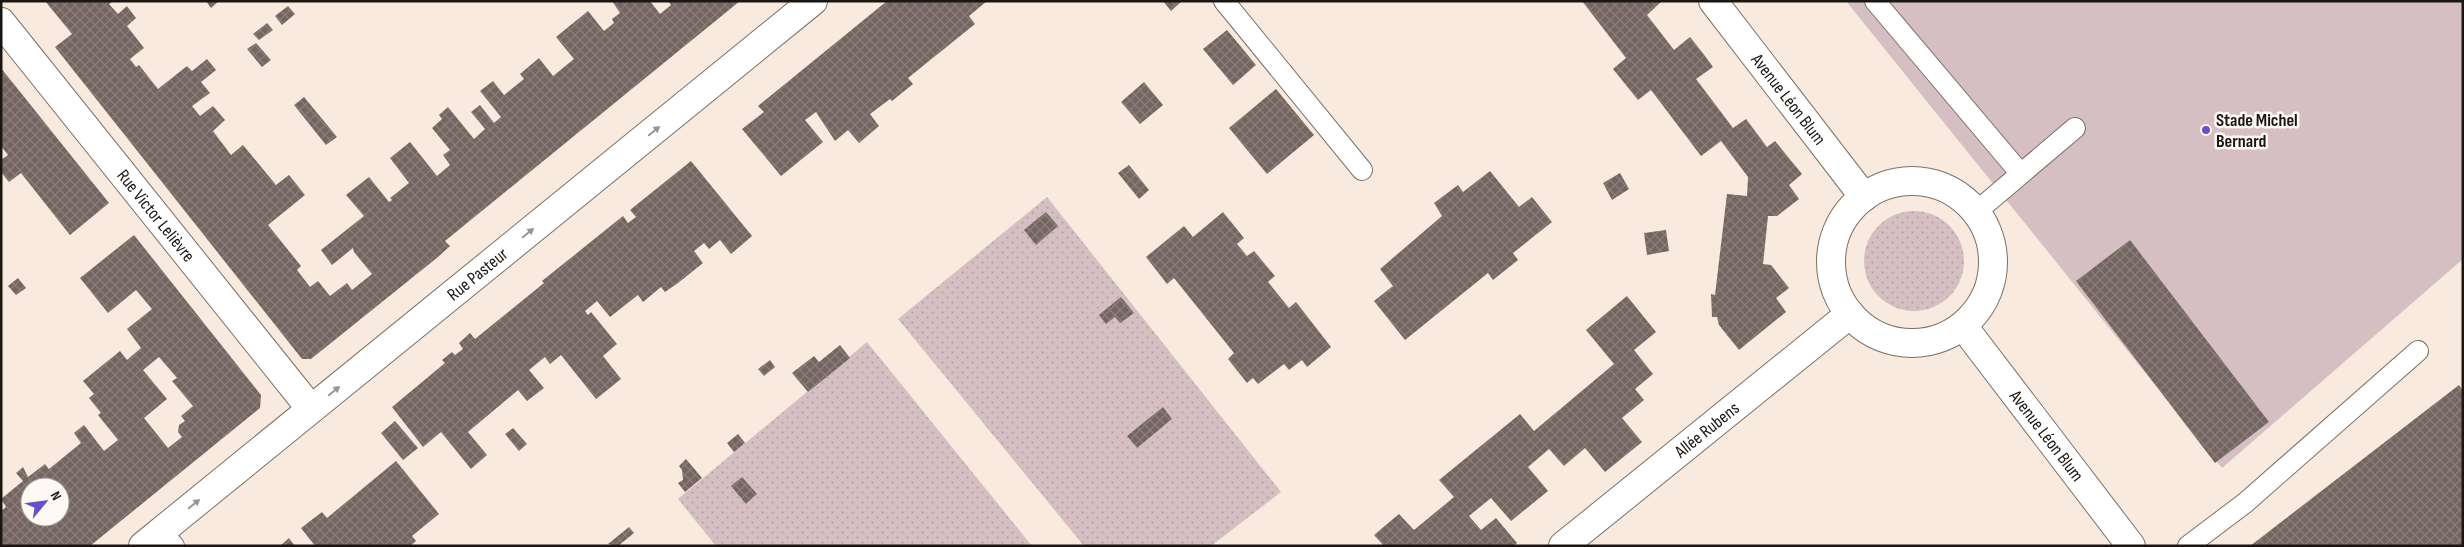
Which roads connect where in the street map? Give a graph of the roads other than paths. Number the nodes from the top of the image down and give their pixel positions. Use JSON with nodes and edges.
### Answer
{"nodes":[{"id":1,"x":813,"y":1,"type":"edge"},
{"id":2,"x":1224,"y":1,"type":"edge"},
{"id":3,"x":1713,"y":1,"type":"edge"},
{"id":4,"x":1875,"y":1,"type":"edge"},
{"id":5,"x":1,"y":22,"type":"edge"},
{"id":6,"x":2075,"y":128,"type":"dead end"},
{"id":7,"x":1362,"y":170,"type":"dead end"},
{"id":8,"x":2021,"y":174,"type":"junction"},
{"id":9,"x":1864,"y":197,"type":"junction"},
{"id":10,"x":1976,"y":212,"type":"junction"},
{"id":11,"x":1850,"y":314,"type":"junction"},
{"id":12,"x":1963,"y":326,"type":"junction"},
{"id":13,"x":2418,"y":351,"type":"dead end"},
{"id":14,"x":311,"y":410,"type":"junction"},
{"id":15,"x":159,"y":541,"type":"edge"},
{"id":16,"x":1563,"y":546,"type":"edge"},
{"id":17,"x":2130,"y":546,"type":"edge"},
{"id":18,"x":2188,"y":546,"type":"edge"}],
"edges":[{"from":14,"to":1,"type":"street","name":"Rue Pasteur","one_way":true},
{"from":2,"to":7,"type":"lane"},
{"from":3,"to":9,"type":"street","name":"Avenue Léon Blum"},
{"from":4,"to":8,"type":"lane"},
{"from":5,"to":14,"type":"street","name":"Rue Victor Lelièvre"},
{"from":6,"to":8,"type":"lane"},
{"from":8,"to":10,"type":"lane"},
{"from":9,"to":10,"type":"street"},
{"from":9,"to":11,"type":"street"},
{"from":10,"to":12,"type":"street"},
{"from":11,"to":12,"type":"street"},
{"from":11,"to":16,"type":"street","name":"Allée Rubens"},
{"from":12,"to":17,"type":"street","name":"Avenue Léon Blum"},
{"from":13,"to":18,"type":"lane"},
{"from":15,"to":14,"type":"street","name":"Rue Pasteur","one_way":true}]}
